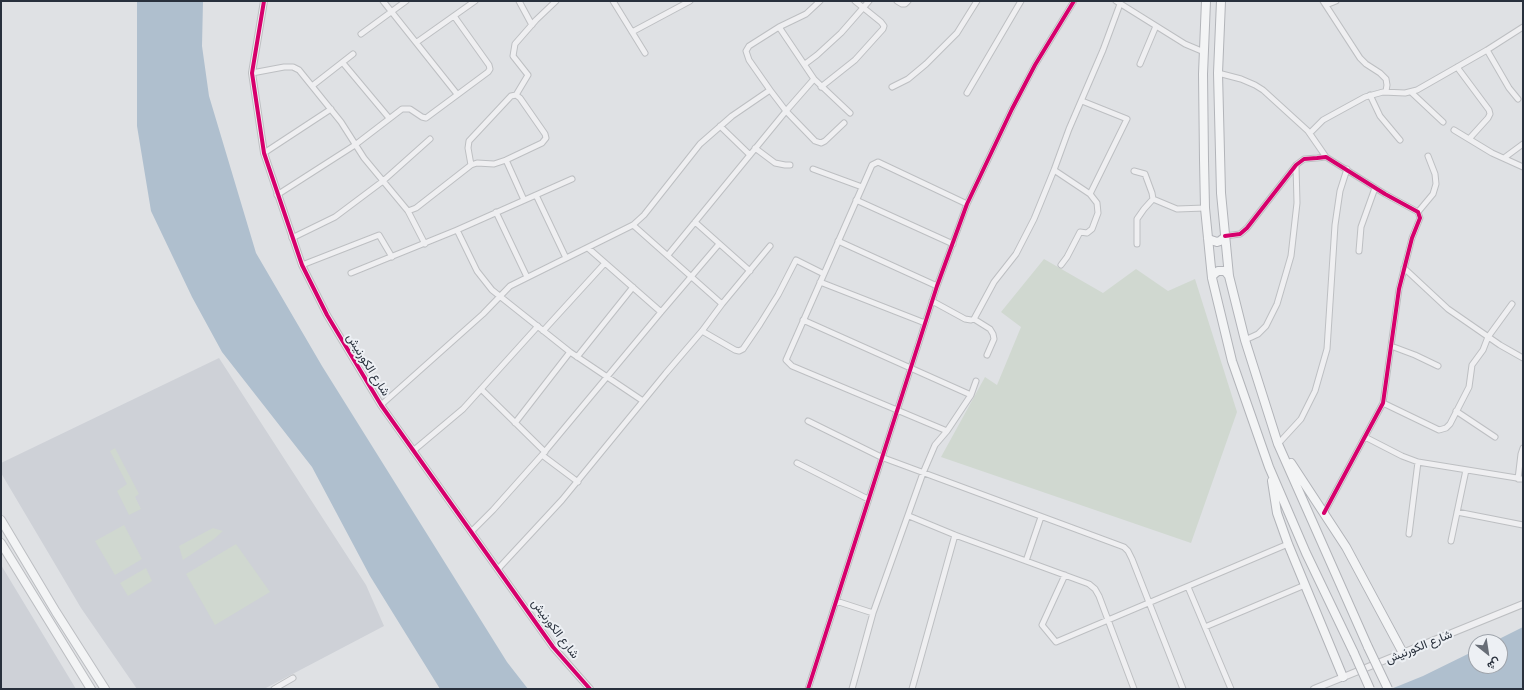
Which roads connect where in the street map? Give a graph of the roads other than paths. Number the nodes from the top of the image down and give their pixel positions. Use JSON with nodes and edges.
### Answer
{"nodes":[{"id":1,"x":264,"y":1,"type":"edge"},
{"id":2,"x":383,"y":1,"type":"edge"},
{"id":3,"x":406,"y":1,"type":"edge"},
{"id":4,"x":475,"y":1,"type":"edge"},
{"id":5,"x":519,"y":1,"type":"edge"},
{"id":6,"x":556,"y":1,"type":"edge"},
{"id":7,"x":613,"y":1,"type":"edge"},
{"id":8,"x":690,"y":1,"type":"edge"},
{"id":9,"x":820,"y":1,"type":"edge"},
{"id":10,"x":855,"y":1,"type":"edge"},
{"id":11,"x":869,"y":1,"type":"edge"},
{"id":12,"x":897,"y":1,"type":"edge"},
{"id":13,"x":908,"y":1,"type":"edge"},
{"id":14,"x":977,"y":1,"type":"edge"},
{"id":15,"x":1021,"y":1,"type":"edge"},
{"id":16,"x":1074,"y":1,"type":"edge"},
{"id":17,"x":1206,"y":1,"type":"edge"},
{"id":18,"x":1221,"y":1,"type":"edge"},
{"id":19,"x":1336,"y":1,"type":"edge"},
{"id":20,"x":1118,"y":2,"type":"edge"},
{"id":21,"x":1325,"y":3,"type":"edge"},
{"id":22,"x":863,"y":8,"type":"junction"},
{"id":23,"x":392,"y":11,"type":"junction"},
{"id":24,"x":454,"y":16,"type":"junction"},
{"id":25,"x":532,"y":25,"type":"junction"},
{"id":26,"x":1156,"y":26,"type":"junction"},
{"id":27,"x":779,"y":27,"type":"junction"},
{"id":28,"x":1523,"y":27,"type":"edge"},
{"id":29,"x":632,"y":32,"type":"junction"},
{"id":30,"x":361,"y":34,"type":"dead end"},
{"id":31,"x":417,"y":42,"type":"junction"},
{"id":32,"x":1487,"y":50,"type":"junction"},
{"id":33,"x":1204,"y":52,"type":"junction"},
{"id":34,"x":645,"y":53,"type":"dead end"},
{"id":35,"x":354,"y":54,"type":"dead end"},
{"id":36,"x":343,"y":63,"type":"junction"},
{"id":37,"x":805,"y":64,"type":"junction"},
{"id":38,"x":1140,"y":64,"type":"dead end"},
{"id":39,"x":1457,"y":67,"type":"junction"},
{"id":40,"x":252,"y":73,"type":"junction"},
{"id":41,"x":1218,"y":73,"type":"junction"},
{"id":42,"x":814,"y":80,"type":"junction"},
{"id":43,"x":312,"y":86,"type":"junction"},
{"id":44,"x":822,"y":87,"type":"junction"},
{"id":45,"x":892,"y":87,"type":"dead end"},
{"id":46,"x":770,"y":90,"type":"junction"},
{"id":47,"x":1386,"y":92,"type":"junction"},
{"id":48,"x":1411,"y":92,"type":"junction"},
{"id":49,"x":967,"y":93,"type":"dead end"},
{"id":50,"x":458,"y":94,"type":"junction"},
{"id":51,"x":516,"y":95,"type":"junction"},
{"id":52,"x":1370,"y":95,"type":"junction"},
{"id":53,"x":1082,"y":100,"type":"junction"},
{"id":54,"x":1518,"y":100,"type":"dead end"},
{"id":55,"x":331,"y":109,"type":"junction"},
{"id":56,"x":786,"y":111,"type":"junction"},
{"id":57,"x":850,"y":113,"type":"dead end"},
{"id":58,"x":389,"y":118,"type":"junction"},
{"id":59,"x":1442,"y":122,"type":"dead end"},
{"id":60,"x":844,"y":123,"type":"dead end"},
{"id":61,"x":720,"y":126,"type":"junction"},
{"id":62,"x":1454,"y":130,"type":"dead end"},
{"id":63,"x":1310,"y":133,"type":"junction"},
{"id":64,"x":430,"y":139,"type":"dead end"},
{"id":65,"x":1469,"y":139,"type":"junction"},
{"id":66,"x":1400,"y":140,"type":"dead end"},
{"id":67,"x":1523,"y":144,"type":"edge"},
{"id":68,"x":355,"y":146,"type":"junction"},
{"id":69,"x":755,"y":148,"type":"junction"},
{"id":70,"x":264,"y":153,"type":"junction"},
{"id":71,"x":750,"y":155,"type":"junction"},
{"id":72,"x":1428,"y":156,"type":"dead end"},
{"id":73,"x":1326,"y":157,"type":"junction"},
{"id":74,"x":1504,"y":158,"type":"junction"},
{"id":75,"x":506,"y":160,"type":"junction"},
{"id":76,"x":471,"y":164,"type":"junction"},
{"id":77,"x":790,"y":165,"type":"dead end"},
{"id":78,"x":1296,"y":165,"type":"junction"},
{"id":79,"x":1523,"y":167,"type":"edge"},
{"id":80,"x":813,"y":169,"type":"dead end"},
{"id":81,"x":1346,"y":169,"type":"junction"},
{"id":82,"x":1054,"y":170,"type":"junction"},
{"id":83,"x":1134,"y":171,"type":"dead end"},
{"id":84,"x":572,"y":179,"type":"dead end"},
{"id":85,"x":384,"y":181,"type":"junction"},
{"id":86,"x":862,"y":188,"type":"junction"},
{"id":87,"x":1375,"y":188,"type":"junction"},
{"id":88,"x":1090,"y":194,"type":"junction"},
{"id":89,"x":277,"y":195,"type":"junction"},
{"id":90,"x":536,"y":195,"type":"junction"},
{"id":91,"x":1153,"y":199,"type":"junction"},
{"id":92,"x":524,"y":200,"type":"junction"},
{"id":93,"x":856,"y":200,"type":"junction"},
{"id":94,"x":967,"y":204,"type":"junction"},
{"id":95,"x":1206,"y":208,"type":"junction"},
{"id":96,"x":408,"y":211,"type":"junction"},
{"id":97,"x":496,"y":212,"type":"junction"},
{"id":98,"x":1418,"y":212,"type":"junction"},
{"id":99,"x":695,"y":222,"type":"junction"},
{"id":100,"x":633,"y":225,"type":"junction"},
{"id":101,"x":457,"y":230,"type":"junction"},
{"id":102,"x":1225,"y":236,"type":"junction"},
{"id":103,"x":292,"y":238,"type":"junction"},
{"id":104,"x":1208,"y":238,"type":"junction"},
{"id":105,"x":838,"y":241,"type":"junction"},
{"id":106,"x":425,"y":244,"type":"junction"},
{"id":107,"x":719,"y":244,"type":"junction"},
{"id":108,"x":953,"y":244,"type":"junction"},
{"id":109,"x":1137,"y":244,"type":"dead end"},
{"id":110,"x":770,"y":246,"type":"dead end"},
{"id":111,"x":588,"y":248,"type":"junction"},
{"id":112,"x":1359,"y":251,"type":"dead end"},
{"id":113,"x":668,"y":255,"type":"junction"},
{"id":114,"x":392,"y":257,"type":"junction"},
{"id":115,"x":566,"y":258,"type":"junction"},
{"id":116,"x":605,"y":263,"type":"junction"},
{"id":117,"x":302,"y":265,"type":"junction"},
{"id":118,"x":1061,"y":265,"type":"dead end"},
{"id":119,"x":1404,"y":268,"type":"junction"},
{"id":120,"x":750,"y":271,"type":"junction"},
{"id":121,"x":352,"y":273,"type":"dead end"},
{"id":122,"x":824,"y":274,"type":"junction"},
{"id":123,"x":1229,"y":276,"type":"junction"},
{"id":124,"x":527,"y":277,"type":"junction"},
{"id":125,"x":691,"y":277,"type":"junction"},
{"id":126,"x":1212,"y":278,"type":"junction"},
{"id":127,"x":820,"y":282,"type":"junction"},
{"id":128,"x":937,"y":286,"type":"junction"},
{"id":129,"x":633,"y":287,"type":"junction"},
{"id":130,"x":499,"y":296,"type":"junction"},
{"id":131,"x":932,"y":301,"type":"junction"},
{"id":132,"x":722,"y":304,"type":"junction"},
{"id":133,"x":1512,"y":304,"type":"dead end"},
{"id":134,"x":661,"y":312,"type":"junction"},
{"id":135,"x":974,"y":319,"type":"junction"},
{"id":136,"x":803,"y":320,"type":"junction"},
{"id":137,"x":925,"y":323,"type":"junction"},
{"id":138,"x":538,"y":326,"type":"junction"},
{"id":139,"x":543,"y":331,"type":"junction"},
{"id":140,"x":702,"y":331,"type":"junction"},
{"id":141,"x":1488,"y":337,"type":"junction"},
{"id":142,"x":1245,"y":340,"type":"junction"},
{"id":143,"x":1391,"y":346,"type":"junction"},
{"id":144,"x":570,"y":352,"type":"junction"},
{"id":145,"x":987,"y":355,"type":"dead end"},
{"id":146,"x":577,"y":356,"type":"junction"},
{"id":147,"x":1523,"y":358,"type":"edge"},
{"id":148,"x":1438,"y":366,"type":"dead end"},
{"id":149,"x":910,"y":368,"type":"junction"},
{"id":150,"x":607,"y":377,"type":"junction"},
{"id":151,"x":976,"y":381,"type":"dead end"},
{"id":152,"x":481,"y":390,"type":"junction"},
{"id":153,"x":971,"y":395,"type":"junction"},
{"id":154,"x":643,"y":401,"type":"junction"},
{"id":155,"x":1383,"y":403,"type":"junction"},
{"id":156,"x":381,"y":405,"type":"junction"},
{"id":157,"x":897,"y":409,"type":"junction"},
{"id":158,"x":1456,"y":412,"type":"junction"},
{"id":159,"x":808,"y":421,"type":"dead end"},
{"id":160,"x":515,"y":423,"type":"junction"},
{"id":161,"x":947,"y":431,"type":"junction"},
{"id":162,"x":1365,"y":437,"type":"junction"},
{"id":163,"x":1495,"y":437,"type":"dead end"},
{"id":164,"x":1278,"y":444,"type":"junction"},
{"id":165,"x":1523,"y":448,"type":"edge"},
{"id":166,"x":412,"y":451,"type":"junction"},
{"id":167,"x":544,"y":454,"type":"junction"},
{"id":168,"x":881,"y":457,"type":"junction"},
{"id":169,"x":1418,"y":462,"type":"junction"},
{"id":170,"x":797,"y":463,"type":"dead end"},
{"id":171,"x":1269,"y":467,"type":"junction"},
{"id":172,"x":1466,"y":470,"type":"junction"},
{"id":173,"x":923,"y":473,"type":"junction"},
{"id":174,"x":1521,"y":479,"type":"edge"},
{"id":175,"x":578,"y":482,"type":"junction"},
{"id":176,"x":868,"y":499,"type":"junction"},
{"id":177,"x":1457,"y":512,"type":"junction"},
{"id":178,"x":1324,"y":514,"type":"junction"},
{"id":179,"x":909,"y":516,"type":"junction"},
{"id":180,"x":1041,"y":517,"type":"junction"},
{"id":181,"x":1,"y":520,"type":"edge"},
{"id":182,"x":1523,"y":525,"type":"edge"},
{"id":183,"x":471,"y":532,"type":"junction"},
{"id":184,"x":1409,"y":534,"type":"dead end"},
{"id":185,"x":955,"y":535,"type":"junction"},
{"id":186,"x":1451,"y":541,"type":"dead end"},
{"id":187,"x":1,"y":543,"type":"edge"},
{"id":188,"x":1288,"y":544,"type":"junction"},
{"id":189,"x":1026,"y":561,"type":"junction"},
{"id":190,"x":498,"y":569,"type":"junction"},
{"id":191,"x":1065,"y":575,"type":"junction"},
{"id":192,"x":1306,"y":586,"type":"junction"},
{"id":193,"x":1188,"y":587,"type":"junction"},
{"id":194,"x":836,"y":601,"type":"junction"},
{"id":195,"x":1149,"y":603,"type":"junction"},
{"id":196,"x":1523,"y":604,"type":"edge"},
{"id":197,"x":873,"y":613,"type":"junction"},
{"id":198,"x":1108,"y":620,"type":"junction"},
{"id":199,"x":1205,"y":627,"type":"junction"},
{"id":200,"x":1402,"y":654,"type":"junction"},
{"id":201,"x":1343,"y":677,"type":"junction"},
{"id":202,"x":293,"y":678,"type":"dead end"},
{"id":203,"x":91,"y":689,"type":"edge"},
{"id":204,"x":105,"y":689,"type":"edge"},
{"id":205,"x":274,"y":689,"type":"edge"},
{"id":206,"x":590,"y":689,"type":"edge"},
{"id":207,"x":808,"y":689,"type":"edge"},
{"id":208,"x":852,"y":689,"type":"edge"},
{"id":209,"x":912,"y":689,"type":"edge"},
{"id":210,"x":1134,"y":689,"type":"edge"},
{"id":211,"x":1183,"y":689,"type":"edge"},
{"id":212,"x":1231,"y":689,"type":"edge"},
{"id":213,"x":1314,"y":689,"type":"edge"},
{"id":214,"x":1370,"y":689,"type":"edge"},
{"id":215,"x":1388,"y":689,"type":"edge"}],
"edges":[{"from":1,"to":40,"type":"street","name":"شارع الكورنيش"},
{"from":2,"to":23,"type":"street"},
{"from":3,"to":23,"type":"street"},
{"from":4,"to":24,"type":"street"},
{"from":5,"to":25,"type":"street"},
{"from":6,"to":25,"type":"street"},
{"from":7,"to":29,"type":"street"},
{"from":8,"to":29,"type":"street"},
{"from":9,"to":27,"type":"street"},
{"from":10,"to":22,"type":"street"},
{"from":11,"to":22,"type":"street"},
{"from":12,"to":13,"type":"street"},
{"from":14,"to":45,"type":"street"},
{"from":15,"to":49,"type":"street"},
{"from":16,"to":94,"type":"street"},
{"from":17,"to":33,"type":"main road"},
{"from":18,"to":41,"type":"main road"},
{"from":19,"to":21,"type":"street"},
{"from":20,"to":26,"type":"street"},
{"from":20,"to":53,"type":"street"},
{"from":21,"to":47,"type":"street"},
{"from":22,"to":37,"type":"street"},
{"from":22,"to":44,"type":"street"},
{"from":23,"to":30,"type":"street"},
{"from":23,"to":31,"type":"street"},
{"from":24,"to":31,"type":"street"},
{"from":24,"to":50,"type":"street"},
{"from":25,"to":51,"type":"street"},
{"from":26,"to":33,"type":"street"},
{"from":26,"to":38,"type":"street"},
{"from":27,"to":37,"type":"street"},
{"from":27,"to":46,"type":"street"},
{"from":28,"to":32,"type":"street"},
{"from":29,"to":34,"type":"street"},
{"from":31,"to":50,"type":"street"},
{"from":32,"to":39,"type":"street"},
{"from":32,"to":54,"type":"street"},
{"from":33,"to":95,"type":"main road"},
{"from":35,"to":36,"type":"street"},
{"from":36,"to":43,"type":"street"},
{"from":36,"to":58,"type":"street"},
{"from":37,"to":42,"type":"street"},
{"from":39,"to":48,"type":"street"},
{"from":39,"to":65,"type":"street"},
{"from":40,"to":43,"type":"street"},
{"from":40,"to":70,"type":"street","name":"شارع الكورنيش"},
{"from":41,"to":63,"type":"street"},
{"from":41,"to":102,"type":"main road"},
{"from":42,"to":44,"type":"street"},
{"from":42,"to":56,"type":"street"},
{"from":43,"to":55,"type":"street"},
{"from":44,"to":57,"type":"street"},
{"from":46,"to":56,"type":"street"},
{"from":46,"to":61,"type":"street"},
{"from":47,"to":48,"type":"street"},
{"from":47,"to":52,"type":"street"},
{"from":48,"to":59,"type":"street"},
{"from":50,"to":58,"type":"street"},
{"from":51,"to":75,"type":"street"},
{"from":51,"to":76,"type":"street"},
{"from":52,"to":63,"type":"street"},
{"from":52,"to":66,"type":"street"},
{"from":53,"to":82,"type":"street"},
{"from":53,"to":88,"type":"street"},
{"from":55,"to":68,"type":"street"},
{"from":55,"to":70,"type":"street"},
{"from":56,"to":60,"type":"street"},
{"from":56,"to":69,"type":"street"},
{"from":58,"to":68,"type":"street"},
{"from":61,"to":71,"type":"street"},
{"from":61,"to":100,"type":"street"},
{"from":62,"to":65,"type":"street"},
{"from":63,"to":73,"type":"street"},
{"from":64,"to":85,"type":"street"},
{"from":65,"to":74,"type":"street"},
{"from":67,"to":74,"type":"street"},
{"from":68,"to":85,"type":"street"},
{"from":68,"to":89,"type":"street"},
{"from":69,"to":71,"type":"street"},
{"from":69,"to":77,"type":"street"},
{"from":70,"to":89,"type":"street","name":"شارع الكورنيش"},
{"from":71,"to":99,"type":"street"},
{"from":72,"to":98,"type":"street"},
{"from":73,"to":78,"type":"street"},
{"from":73,"to":81,"type":"street"},
{"from":74,"to":79,"type":"street"},
{"from":75,"to":76,"type":"street"},
{"from":75,"to":92,"type":"street"},
{"from":76,"to":96,"type":"street"},
{"from":78,"to":102,"type":"street"},
{"from":78,"to":142,"type":"street"},
{"from":80,"to":86,"type":"street"},
{"from":81,"to":87,"type":"street"},
{"from":81,"to":164,"type":"street"},
{"from":82,"to":88,"type":"street"},
{"from":82,"to":135,"type":"street"},
{"from":83,"to":91,"type":"street"},
{"from":84,"to":90,"type":"street"},
{"from":85,"to":96,"type":"street"},
{"from":85,"to":103,"type":"street"},
{"from":86,"to":93,"type":"street"},
{"from":86,"to":94,"type":"street"},
{"from":87,"to":98,"type":"street"},
{"from":87,"to":112,"type":"street"},
{"from":88,"to":118,"type":"street"},
{"from":89,"to":103,"type":"street","name":"شارع الكورنيش"},
{"from":90,"to":92,"type":"street"},
{"from":90,"to":115,"type":"street"},
{"from":91,"to":95,"type":"street"},
{"from":91,"to":109,"type":"street"},
{"from":92,"to":97,"type":"street"},
{"from":93,"to":105,"type":"street"},
{"from":93,"to":108,"type":"street"},
{"from":94,"to":108,"type":"street"},
{"from":95,"to":104,"type":"main road"},
{"from":96,"to":106,"type":"street"},
{"from":97,"to":101,"type":"street"},
{"from":97,"to":124,"type":"street"},
{"from":98,"to":119,"type":"street"},
{"from":99,"to":107,"type":"street"},
{"from":99,"to":113,"type":"street"},
{"from":100,"to":111,"type":"street"},
{"from":100,"to":113,"type":"street"},
{"from":101,"to":106,"type":"street"},
{"from":101,"to":130,"type":"street"},
{"from":102,"to":104,"type":"main road"},
{"from":102,"to":123,"type":"main road"},
{"from":103,"to":117,"type":"street","name":"شارع الكورنيش"},
{"from":104,"to":126,"type":"main road"},
{"from":105,"to":122,"type":"street"},
{"from":105,"to":128,"type":"street"},
{"from":106,"to":114,"type":"street"},
{"from":107,"to":120,"type":"street"},
{"from":107,"to":125,"type":"street"},
{"from":108,"to":128,"type":"street"},
{"from":110,"to":120,"type":"street"},
{"from":111,"to":115,"type":"street"},
{"from":111,"to":116,"type":"street"},
{"from":113,"to":125,"type":"street"},
{"from":114,"to":117,"type":"street"},
{"from":114,"to":121,"type":"street"},
{"from":115,"to":124,"type":"street"},
{"from":116,"to":129,"type":"street"},
{"from":116,"to":139,"type":"street"},
{"from":117,"to":156,"type":"street","name":"شارع الكورنيش"},
{"from":119,"to":141,"type":"street"},
{"from":119,"to":143,"type":"street"},
{"from":120,"to":132,"type":"street"},
{"from":122,"to":127,"type":"street"},
{"from":122,"to":140,"type":"street"},
{"from":123,"to":126,"type":"main road"},
{"from":123,"to":142,"type":"main road"},
{"from":124,"to":130,"type":"street"},
{"from":125,"to":132,"type":"street"},
{"from":125,"to":134,"type":"street"},
{"from":126,"to":171,"type":"main road"},
{"from":127,"to":136,"type":"street"},
{"from":127,"to":137,"type":"street"},
{"from":128,"to":131,"type":"street"},
{"from":129,"to":134,"type":"street"},
{"from":129,"to":146,"type":"street"},
{"from":130,"to":138,"type":"street"},
{"from":130,"to":156,"type":"street"},
{"from":131,"to":135,"type":"street"},
{"from":131,"to":137,"type":"street"},
{"from":132,"to":140,"type":"street"},
{"from":133,"to":141,"type":"street"},
{"from":134,"to":150,"type":"street"},
{"from":135,"to":145,"type":"street"},
{"from":136,"to":149,"type":"street"},
{"from":136,"to":157,"type":"street"},
{"from":137,"to":149,"type":"street"},
{"from":138,"to":139,"type":"street"},
{"from":138,"to":152,"type":"street"},
{"from":139,"to":144,"type":"street"},
{"from":140,"to":154,"type":"street"},
{"from":141,"to":147,"type":"street"},
{"from":141,"to":158,"type":"street"},
{"from":142,"to":164,"type":"main road"},
{"from":143,"to":148,"type":"street"},
{"from":143,"to":155,"type":"street"},
{"from":144,"to":146,"type":"street"},
{"from":144,"to":160,"type":"street"},
{"from":146,"to":150,"type":"street"},
{"from":149,"to":153,"type":"street"},
{"from":149,"to":157,"type":"street"},
{"from":150,"to":154,"type":"street"},
{"from":150,"to":167,"type":"street"},
{"from":151,"to":153,"type":"street"},
{"from":152,"to":160,"type":"street"},
{"from":152,"to":166,"type":"street"},
{"from":153,"to":161,"type":"street"},
{"from":154,"to":175,"type":"street"},
{"from":155,"to":158,"type":"street"},
{"from":155,"to":162,"type":"street"},
{"from":156,"to":166,"type":"street","name":"شارع الكورنيش"},
{"from":157,"to":161,"type":"street"},
{"from":157,"to":168,"type":"street"},
{"from":158,"to":163,"type":"street"},
{"from":159,"to":168,"type":"street"},
{"from":160,"to":167,"type":"street"},
{"from":161,"to":173,"type":"street"},
{"from":162,"to":169,"type":"street"},
{"from":162,"to":178,"type":"street"},
{"from":164,"to":178,"type":"main road"},
{"from":164,"to":215,"type":"main road","bridge":true},
{"from":165,"to":174,"type":"street"},
{"from":166,"to":183,"type":"street","name":"شارع الكورنيش"},
{"from":167,"to":175,"type":"street"},
{"from":167,"to":183,"type":"street"},
{"from":168,"to":173,"type":"street"},
{"from":168,"to":176,"type":"street"},
{"from":169,"to":172,"type":"street"},
{"from":169,"to":184,"type":"street"},
{"from":170,"to":176,"type":"street"},
{"from":171,"to":188,"type":"main road"},
{"from":171,"to":214,"type":"main road","bridge":true},
{"from":172,"to":174,"type":"street"},
{"from":172,"to":177,"type":"street"},
{"from":173,"to":179,"type":"street"},
{"from":173,"to":180,"type":"street"},
{"from":175,"to":190,"type":"street"},
{"from":176,"to":194,"type":"street"},
{"from":177,"to":182,"type":"street"},
{"from":177,"to":186,"type":"street"},
{"from":178,"to":200,"type":"main road"},
{"from":179,"to":185,"type":"street"},
{"from":179,"to":197,"type":"street"},
{"from":180,"to":189,"type":"street"},
{"from":180,"to":195,"type":"street"},
{"from":181,"to":204,"type":"main road"},
{"from":183,"to":190,"type":"street","name":"شارع الكورنيش"},
{"from":185,"to":189,"type":"street"},
{"from":185,"to":209,"type":"street"},
{"from":187,"to":203,"type":"main road"},
{"from":188,"to":192,"type":"main road"},
{"from":188,"to":193,"type":"street"},
{"from":189,"to":191,"type":"street"},
{"from":190,"to":206,"type":"street","name":"شارع الكورنيش"},
{"from":191,"to":198,"type":"street"},
{"from":191,"to":198,"type":"street"},
{"from":192,"to":199,"type":"street"},
{"from":192,"to":201,"type":"main road"},
{"from":193,"to":195,"type":"street"},
{"from":193,"to":199,"type":"street"},
{"from":194,"to":197,"type":"street"},
{"from":194,"to":207,"type":"street"},
{"from":195,"to":198,"type":"street"},
{"from":195,"to":211,"type":"street"},
{"from":196,"to":200,"type":"street","name":"شارع الكورنيش"},
{"from":197,"to":208,"type":"street"},
{"from":198,"to":210,"type":"street"},
{"from":199,"to":212,"type":"street"},
{"from":200,"to":201,"type":"street","name":"شارع الكورنيش"},
{"from":201,"to":213,"type":"street","name":"شارع الكورنيش"},
{"from":202,"to":205,"type":"street"}]}
